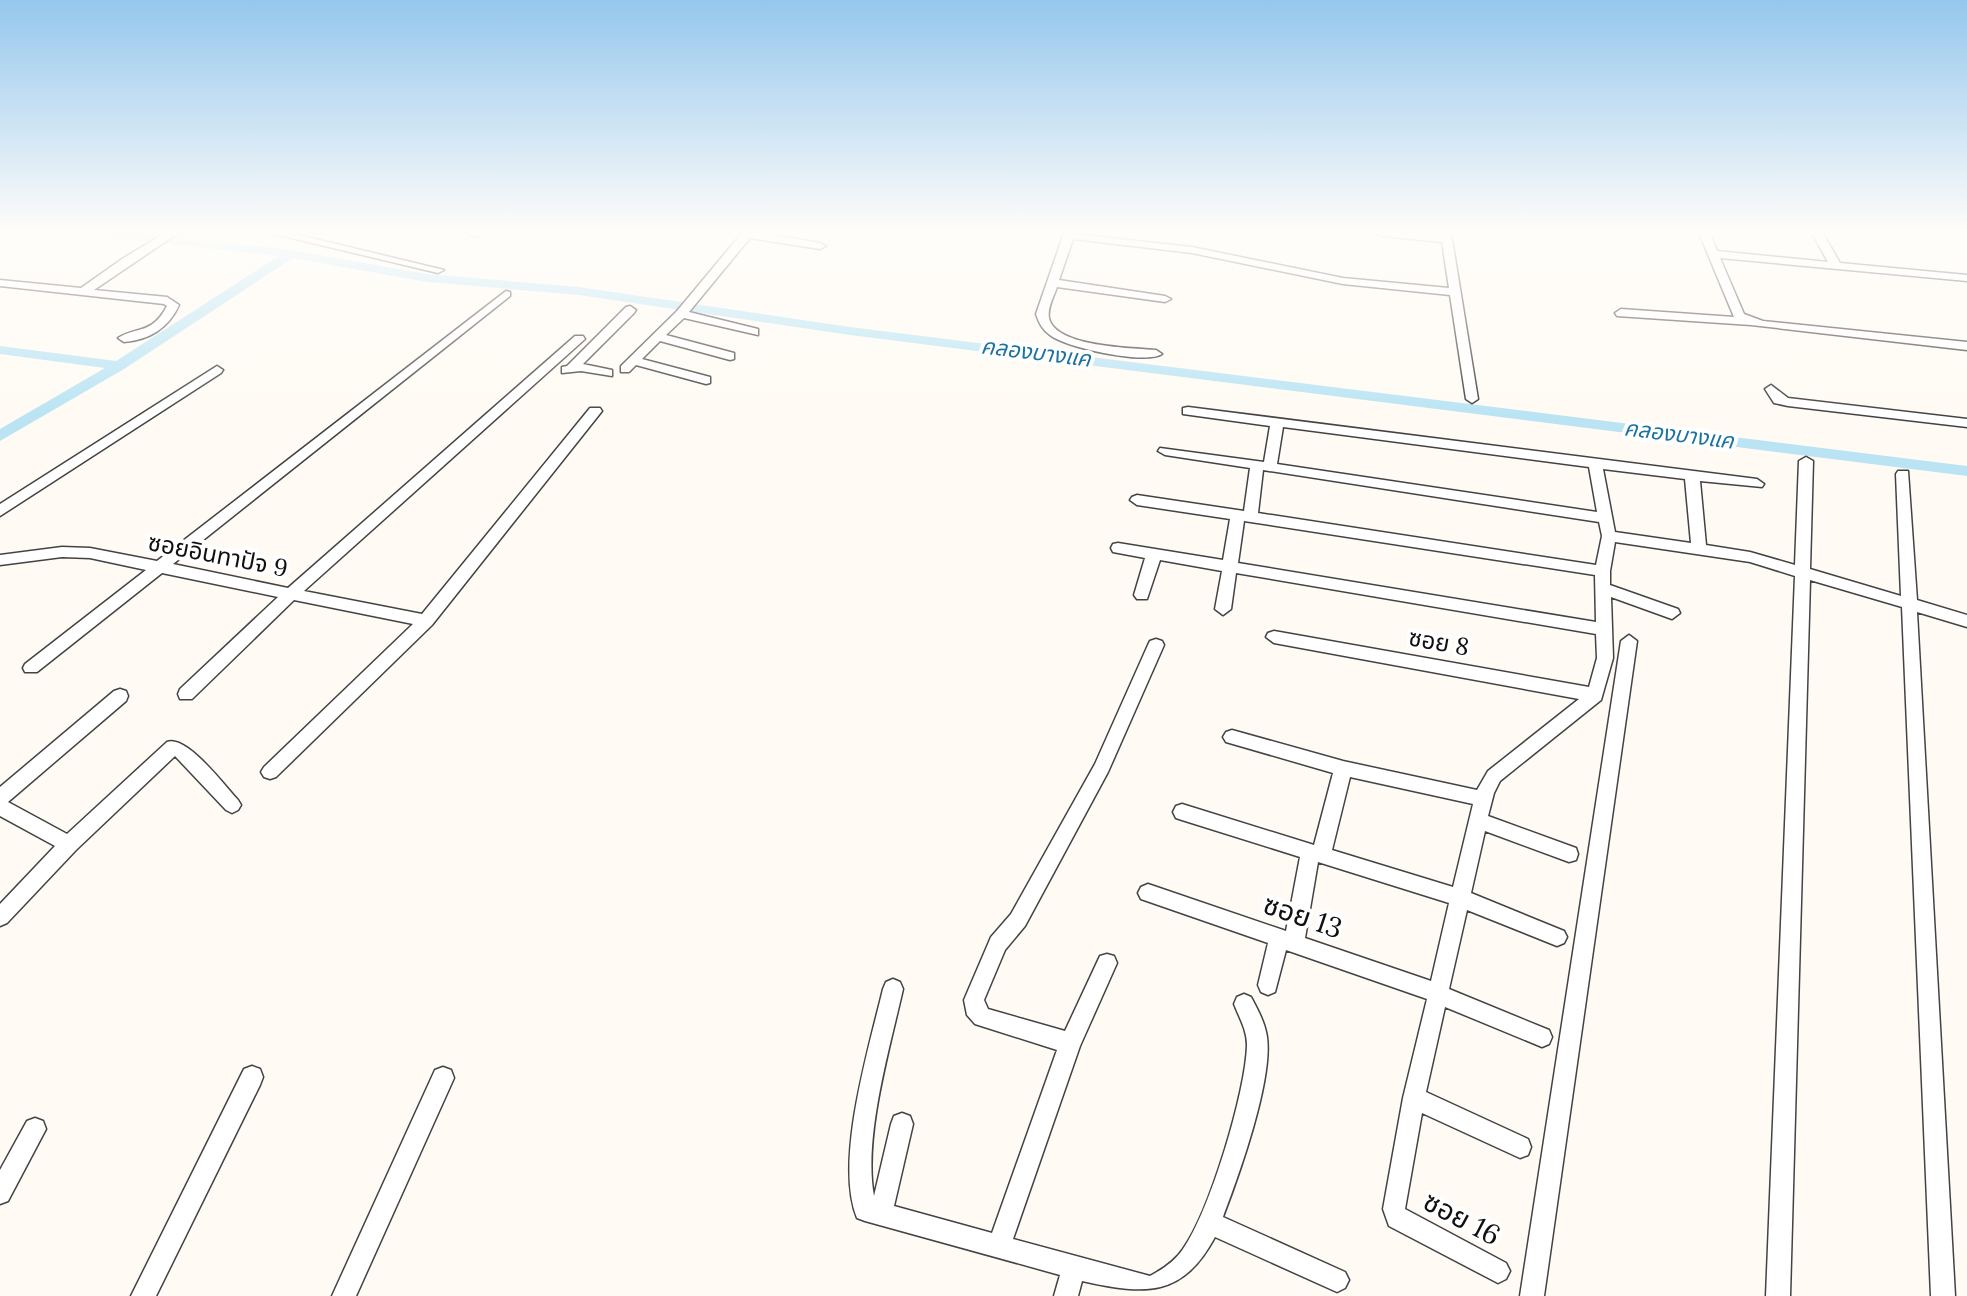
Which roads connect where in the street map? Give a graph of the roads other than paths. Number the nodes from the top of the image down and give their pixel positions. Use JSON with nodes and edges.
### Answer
{"nodes":[{"id":1,"x":93,"y":293,"type":"edge"},
{"id":2,"x":697,"y":293,"type":"edge"},
{"id":3,"x":1049,"y":293,"type":"edge"},
{"id":4,"x":1126,"y":293,"type":"edge"},
{"id":5,"x":1455,"y":293,"type":"edge"},
{"id":6,"x":1730,"y":293,"type":"edge"},
{"id":7,"x":506,"y":294,"type":"dead end"},
{"id":8,"x":1165,"y":299,"type":"dead end"},
{"id":9,"x":630,"y":310,"type":"dead end"},
{"id":10,"x":1621,"y":313,"type":"dead end"},
{"id":11,"x":682,"y":314,"type":"junction"},
{"id":12,"x":1750,"y":322,"type":"junction"},
{"id":13,"x":754,"y":332,"type":"dead end"},
{"id":14,"x":659,"y":337,"type":"junction"},
{"id":15,"x":124,"y":338,"type":"dead end"},
{"id":16,"x":579,"y":339,"type":"dead end"},
{"id":17,"x":1967,"y":346,"type":"edge"},
{"id":18,"x":1156,"y":354,"type":"dead end"},
{"id":19,"x":730,"y":356,"type":"dead end"},
{"id":20,"x":571,"y":369,"type":"junction"},
{"id":21,"x":217,"y":370,"type":"dead end"},
{"id":22,"x":542,"y":371,"type":"junction"},
{"id":23,"x":608,"y":373,"type":"dead end"},
{"id":24,"x":706,"y":380,"type":"dead end"},
{"id":25,"x":1771,"y":389,"type":"dead end"},
{"id":26,"x":1472,"y":399,"type":"dead end"},
{"id":27,"x":595,"y":411,"type":"dead end"},
{"id":28,"x":1188,"y":411,"type":"dead end"},
{"id":29,"x":1277,"y":422,"type":"junction"},
{"id":30,"x":1967,"y":423,"type":"edge"},
{"id":31,"x":1165,"y":451,"type":"dead end"},
{"id":32,"x":1806,"y":461,"type":"dead end"},
{"id":33,"x":1595,"y":463,"type":"junction"},
{"id":34,"x":1263,"y":466,"type":"junction"},
{"id":35,"x":1903,"y":474,"type":"dead end"},
{"id":36,"x":1692,"y":475,"type":"junction"},
{"id":37,"x":1757,"y":484,"type":"dead end"},
{"id":38,"x":1137,"y":500,"type":"dead end"},
{"id":39,"x":0,"y":511,"type":"edge"},
{"id":40,"x":1244,"y":516,"type":"junction"},
{"id":41,"x":1607,"y":527,"type":"junction"},
{"id":42,"x":1118,"y":548,"type":"dead end"},
{"id":43,"x":1699,"y":549,"type":"junction"},
{"id":44,"x":1154,"y":554,"type":"junction"},
{"id":45,"x":0,"y":560,"type":"edge"},
{"id":46,"x":1232,"y":567,"type":"junction"},
{"id":47,"x":155,"y":568,"type":"junction"},
{"id":48,"x":1803,"y":573,"type":"junction"},
{"id":49,"x":1603,"y":580,"type":"junction"},
{"id":50,"x":291,"y":594,"type":"junction"},
{"id":51,"x":1142,"y":595,"type":"dead end"},
{"id":52,"x":1910,"y":605,"type":"junction"},
{"id":53,"x":1223,"y":609,"type":"dead end"},
{"id":54,"x":1672,"y":613,"type":"dead end"},
{"id":55,"x":426,"y":621,"type":"junction"},
{"id":56,"x":1967,"y":621,"type":"edge"},
{"id":57,"x":1603,"y":629,"type":"junction"},
{"id":58,"x":1274,"y":637,"type":"dead end"},
{"id":59,"x":1629,"y":641,"type":"dead end"},
{"id":60,"x":1156,"y":645,"type":"dead end"},
{"id":61,"x":31,"y":668,"type":"dead end"},
{"id":62,"x":186,"y":694,"type":"dead end"},
{"id":63,"x":1595,"y":695,"type":"junction"},
{"id":64,"x":120,"y":696,"type":"dead end"},
{"id":65,"x":1232,"y":737,"type":"dead end"},
{"id":66,"x":1343,"y":768,"type":"junction"},
{"id":67,"x":270,"y":772,"type":"dead end"},
{"id":68,"x":0,"y":798,"type":"edge"},
{"id":69,"x":1483,"y":799,"type":"junction"},
{"id":70,"x":232,"y":805,"type":"dead end"},
{"id":71,"x":0,"y":807,"type":"edge"},
{"id":72,"x":1182,"y":812,"type":"dead end"},
{"id":73,"x":1478,"y":820,"type":"junction"},
{"id":74,"x":69,"y":844,"type":"junction"},
{"id":75,"x":1316,"y":853,"type":"junction"},
{"id":76,"x":1569,"y":854,"type":"dead end"},
{"id":77,"x":1148,"y":893,"type":"dead end"},
{"id":78,"x":1461,"y":898,"type":"junction"},
{"id":79,"x":0,"y":917,"type":"edge"},
{"id":80,"x":1557,"y":937,"type":"dead end"},
{"id":81,"x":1286,"y":940,"type":"junction"},
{"id":82,"x":1107,"y":963,"type":"dead end"},
{"id":83,"x":1268,"y":985,"type":"dead end"},
{"id":84,"x":893,"y":989,"type":"dead end"},
{"id":85,"x":1439,"y":994,"type":"junction"},
{"id":86,"x":1244,"y":1004,"type":"dead end"},
{"id":87,"x":1542,"y":1037,"type":"dead end"},
{"id":88,"x":1070,"y":1043,"type":"junction"},
{"id":89,"x":252,"y":1077,"type":"dead end"},
{"id":90,"x":443,"y":1078,"type":"dead end"},
{"id":91,"x":1414,"y":1098,"type":"junction"},
{"id":92,"x":902,"y":1124,"type":"dead end"},
{"id":93,"x":35,"y":1129,"type":"dead end"},
{"id":94,"x":1520,"y":1147,"type":"dead end"},
{"id":95,"x":0,"y":1193,"type":"edge"},
{"id":96,"x":881,"y":1215,"type":"junction"},
{"id":97,"x":1210,"y":1223,"type":"junction"},
{"id":98,"x":999,"y":1246,"type":"junction"},
{"id":99,"x":1073,"y":1269,"type":"junction"},
{"id":100,"x":1498,"y":1271,"type":"dead end"},
{"id":101,"x":1337,"y":1280,"type":"dead end"},
{"id":102,"x":143,"y":1296,"type":"edge"},
{"id":103,"x":344,"y":1296,"type":"edge"},
{"id":104,"x":1066,"y":1296,"type":"edge"},
{"id":105,"x":1532,"y":1296,"type":"edge"},
{"id":106,"x":1778,"y":1296,"type":"edge"},
{"id":107,"x":1943,"y":1296,"type":"edge"}],
"edges":[{"from":1,"to":15,"type":"street"},
{"from":2,"to":11,"type":"street"},
{"from":3,"to":18,"type":"street"},
{"from":4,"to":8,"type":"street"},
{"from":5,"to":26,"type":"street"},
{"from":6,"to":12,"type":"street"},
{"from":7,"to":47,"type":"street"},
{"from":9,"to":20,"type":"street"},
{"from":10,"to":12,"type":"street"},
{"from":11,"to":13,"type":"street"},
{"from":11,"to":14,"type":"street"},
{"from":12,"to":17,"type":"street"},
{"from":14,"to":19,"type":"street"},
{"from":14,"to":24,"type":"street"},
{"from":16,"to":22,"type":"street"},
{"from":20,"to":22,"type":"street"},
{"from":20,"to":23,"type":"street"},
{"from":21,"to":39,"type":"street"},
{"from":22,"to":50,"type":"street"},
{"from":25,"to":30,"type":"street"},
{"from":27,"to":55,"type":"street"},
{"from":28,"to":29,"type":"street"},
{"from":29,"to":33,"type":"street"},
{"from":29,"to":34,"type":"street"},
{"from":31,"to":34,"type":"street"},
{"from":32,"to":48,"type":"street"},
{"from":33,"to":36,"type":"street"},
{"from":33,"to":41,"type":"street"},
{"from":34,"to":40,"type":"street"},
{"from":34,"to":41,"type":"street"},
{"from":35,"to":52,"type":"street"},
{"from":36,"to":37,"type":"street"},
{"from":36,"to":43,"type":"street"},
{"from":38,"to":40,"type":"street"},
{"from":40,"to":46,"type":"street"},
{"from":40,"to":49,"type":"street"},
{"from":41,"to":43,"type":"street"},
{"from":41,"to":49,"type":"street"},
{"from":42,"to":44,"type":"street"},
{"from":43,"to":48,"type":"street"},
{"from":44,"to":46,"type":"street"},
{"from":44,"to":51,"type":"street"},
{"from":45,"to":47,"type":"street","name":"ซอยอินทาปัจ 9"},
{"from":46,"to":53,"type":"street"},
{"from":46,"to":57,"type":"street"},
{"from":47,"to":50,"type":"street","name":"ซอยอินทาปัจ 9"},
{"from":47,"to":61,"type":"street"},
{"from":48,"to":52,"type":"street"},
{"from":48,"to":106,"type":"street"},
{"from":49,"to":54,"type":"street"},
{"from":49,"to":57,"type":"street"},
{"from":50,"to":55,"type":"street","name":"ซอยอินทาปัจ 9"},
{"from":50,"to":62,"type":"street"},
{"from":52,"to":56,"type":"street"},
{"from":52,"to":107,"type":"street"},
{"from":55,"to":67,"type":"street"},
{"from":57,"to":63,"type":"street"},
{"from":58,"to":63,"type":"street","name":"ซอย 8"},
{"from":59,"to":105,"type":"street"},
{"from":60,"to":88,"type":"street"},
{"from":63,"to":69,"type":"street"},
{"from":64,"to":68,"type":"street"},
{"from":65,"to":66,"type":"street"},
{"from":66,"to":69,"type":"street"},
{"from":66,"to":75,"type":"street"},
{"from":69,"to":73,"type":"street"},
{"from":70,"to":74,"type":"street"},
{"from":71,"to":74,"type":"street"},
{"from":72,"to":75,"type":"street"},
{"from":73,"to":76,"type":"street"},
{"from":73,"to":78,"type":"street"},
{"from":74,"to":79,"type":"street"},
{"from":75,"to":78,"type":"street"},
{"from":75,"to":81,"type":"street"},
{"from":77,"to":81,"type":"street","name":"ซอย 13"},
{"from":78,"to":80,"type":"street"},
{"from":78,"to":85,"type":"street"},
{"from":81,"to":83,"type":"street"},
{"from":81,"to":85,"type":"street","name":"ซอย 13"},
{"from":82,"to":88,"type":"street"},
{"from":84,"to":96,"type":"street"},
{"from":85,"to":87,"type":"street","name":"ซอย 13"},
{"from":85,"to":91,"type":"street"},
{"from":86,"to":97,"type":"street"},
{"from":88,"to":98,"type":"street"},
{"from":89,"to":102,"type":"street"},
{"from":90,"to":103,"type":"street"},
{"from":91,"to":94,"type":"street"},
{"from":91,"to":100,"type":"street","name":"ซอย 16"},
{"from":92,"to":96,"type":"street"},
{"from":93,"to":95,"type":"street"},
{"from":96,"to":98,"type":"street"},
{"from":97,"to":99,"type":"street"},
{"from":97,"to":101,"type":"street"},
{"from":98,"to":99,"type":"street"},
{"from":99,"to":104,"type":"street"}]}
